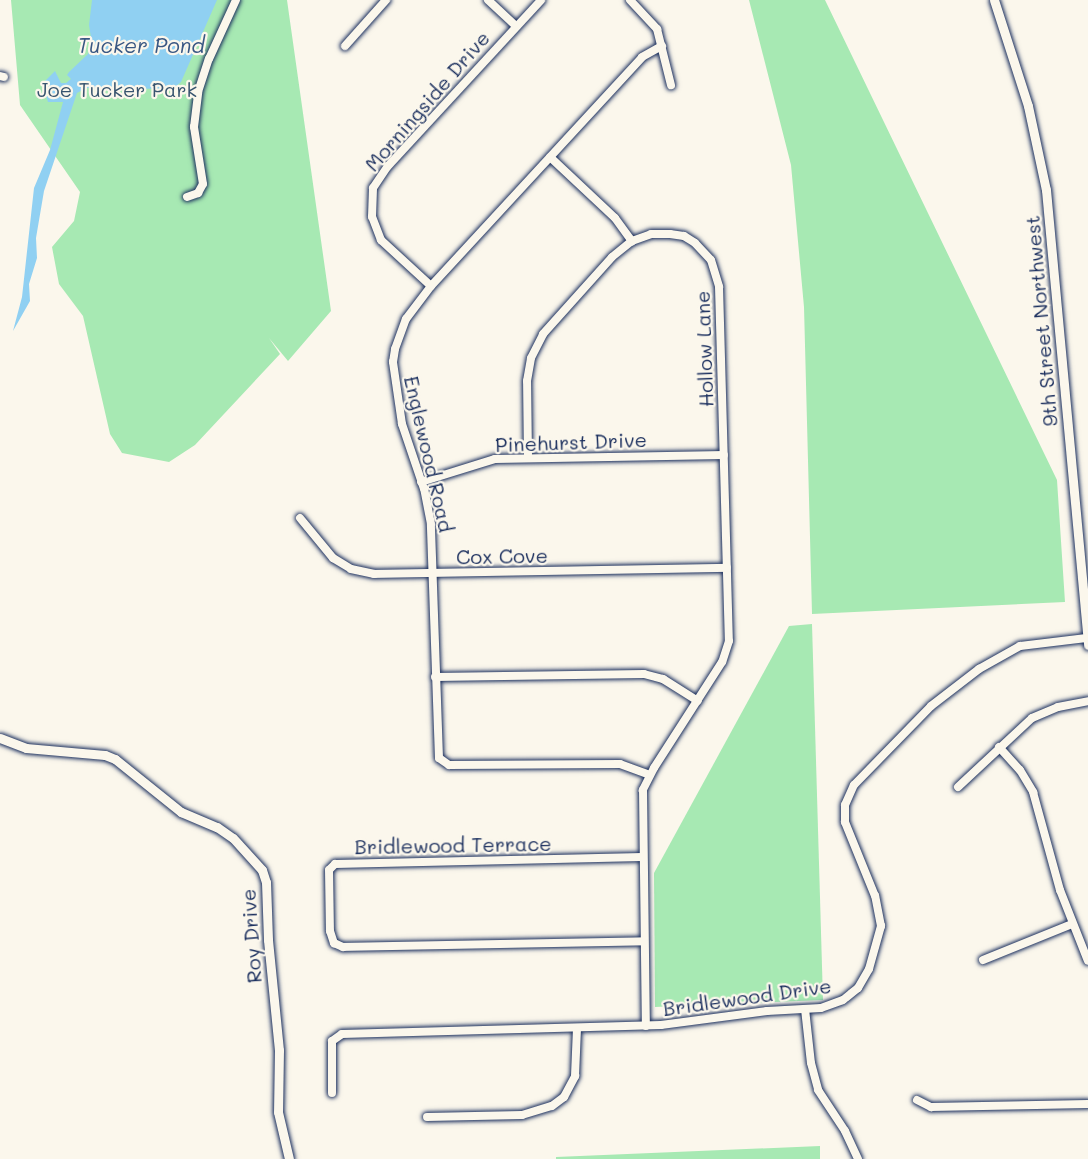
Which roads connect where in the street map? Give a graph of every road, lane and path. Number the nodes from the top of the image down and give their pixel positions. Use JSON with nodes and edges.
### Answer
{"nodes":[{"id":1,"x":236,"y":0,"type":"edge"},
{"id":2,"x":386,"y":0,"type":"edge"},
{"id":3,"x":488,"y":0,"type":"edge"},
{"id":4,"x":541,"y":0,"type":"edge"},
{"id":5,"x":630,"y":0,"type":"edge"},
{"id":6,"x":994,"y":0,"type":"edge"},
{"id":7,"x":516,"y":26,"type":"junction"},
{"id":8,"x":345,"y":46,"type":"dead end"},
{"id":9,"x":662,"y":46,"type":"junction"},
{"id":10,"x":671,"y":85,"type":"dead end"},
{"id":11,"x":550,"y":157,"type":"junction"},
{"id":12,"x":187,"y":197,"type":"dead end"},
{"id":13,"x":632,"y":241,"type":"junction"},
{"id":14,"x":431,"y":286,"type":"junction"},
{"id":15,"x":724,"y":455,"type":"junction"},
{"id":16,"x":528,"y":458,"type":"junction"},
{"id":17,"x":421,"y":482,"type":"junction"},
{"id":18,"x":300,"y":518,"type":"dead end"},
{"id":19,"x":1084,"y":545,"type":"edge"},
{"id":20,"x":728,"y":568,"type":"junction"},
{"id":21,"x":433,"y":574,"type":"junction"},
{"id":22,"x":1086,"y":598,"type":"edge"},
{"id":23,"x":1088,"y":641,"type":"edge"},
{"id":24,"x":435,"y":677,"type":"junction"},
{"id":25,"x":698,"y":701,"type":"junction"},
{"id":26,"x":1088,"y":701,"type":"edge"},
{"id":27,"x":0,"y":738,"type":"edge"},
{"id":28,"x":999,"y":747,"type":"junction"},
{"id":29,"x":650,"y":775,"type":"junction"},
{"id":30,"x":958,"y":787,"type":"dead end"},
{"id":31,"x":642,"y":857,"type":"junction"},
{"id":32,"x":1072,"y":924,"type":"junction"},
{"id":33,"x":644,"y":941,"type":"junction"},
{"id":34,"x":982,"y":960,"type":"dead end"},
{"id":35,"x":1088,"y":961,"type":"edge"},
{"id":36,"x":805,"y":1009,"type":"junction"},
{"id":37,"x":646,"y":1026,"type":"junction"},
{"id":38,"x":577,"y":1028,"type":"junction"},
{"id":39,"x":332,"y":1093,"type":"dead end"},
{"id":40,"x":917,"y":1100,"type":"dead end"},
{"id":41,"x":1088,"y":1104,"type":"edge"},
{"id":42,"x":427,"y":1117,"type":"dead end"},
{"id":43,"x":289,"y":1159,"type":"edge"},
{"id":44,"x":858,"y":1159,"type":"edge"}],
"edges":[{"from":1,"to":12,"type":"street"},
{"from":2,"to":8,"type":"street"},
{"from":3,"to":7,"type":"street"},
{"from":4,"to":7,"type":"street","name":"Morningside Drive"},
{"from":5,"to":9,"type":"street"},
{"from":6,"to":19,"type":"street","name":"9th Street Northwest"},
{"from":7,"to":14,"type":"street","name":"Morningside Drive"},
{"from":9,"to":10,"type":"street"},
{"from":9,"to":11,"type":"street","name":"Englewood Road"},
{"from":11,"to":13,"type":"street"},
{"from":11,"to":14,"type":"street","name":"Englewood Road"},
{"from":13,"to":15,"type":"street","name":"Hollow Lane"},
{"from":13,"to":16,"type":"street","name":"Hollow Lane"},
{"from":14,"to":17,"type":"street","name":"Englewood Road"},
{"from":15,"to":16,"type":"street","name":"Pinehurst Drive"},
{"from":15,"to":20,"type":"street","name":"Hollow Lane"},
{"from":16,"to":17,"type":"street","name":"Pinehurst Drive"},
{"from":17,"to":21,"type":"street","name":"Englewood Road"},
{"from":18,"to":21,"type":"street","name":"Cox Cove"},
{"from":19,"to":22,"type":"street","name":"9th Street Northwest"},
{"from":20,"to":21,"type":"street","name":"Cox Cove"},
{"from":20,"to":25,"type":"street","name":"Hollow Lane"},
{"from":21,"to":24,"type":"street","name":"Englewood Road"},
{"from":22,"to":23,"type":"street","name":"9th Street Northwest"},
{"from":23,"to":36,"type":"street","name":"Bridlewood Drive"},
{"from":24,"to":25,"type":"street"},
{"from":24,"to":29,"type":"street","name":"Englewood Road"},
{"from":25,"to":29,"type":"street","name":"Hollow Lane"},
{"from":26,"to":28,"type":"street"},
{"from":27,"to":43,"type":"street","name":"Roy Drive"},
{"from":28,"to":30,"type":"street"},
{"from":28,"to":32,"type":"street"},
{"from":29,"to":31,"type":"street","name":"Hollow Lane"},
{"from":31,"to":33,"type":"street","name":"Hollow Lane"},
{"from":31,"to":33,"type":"street","name":"Bridlewood Terrace"},
{"from":32,"to":34,"type":"street"},
{"from":32,"to":35,"type":"street"},
{"from":33,"to":37,"type":"street","name":"Hollow Lane"},
{"from":36,"to":37,"type":"street","name":"Bridlewood Drive"},
{"from":36,"to":44,"type":"street"},
{"from":37,"to":38,"type":"street","name":"Bridlewood Drive"},
{"from":38,"to":39,"type":"street","name":"Bridlewood Drive"},
{"from":38,"to":42,"type":"street"},
{"from":40,"to":41,"type":"street"}]}
